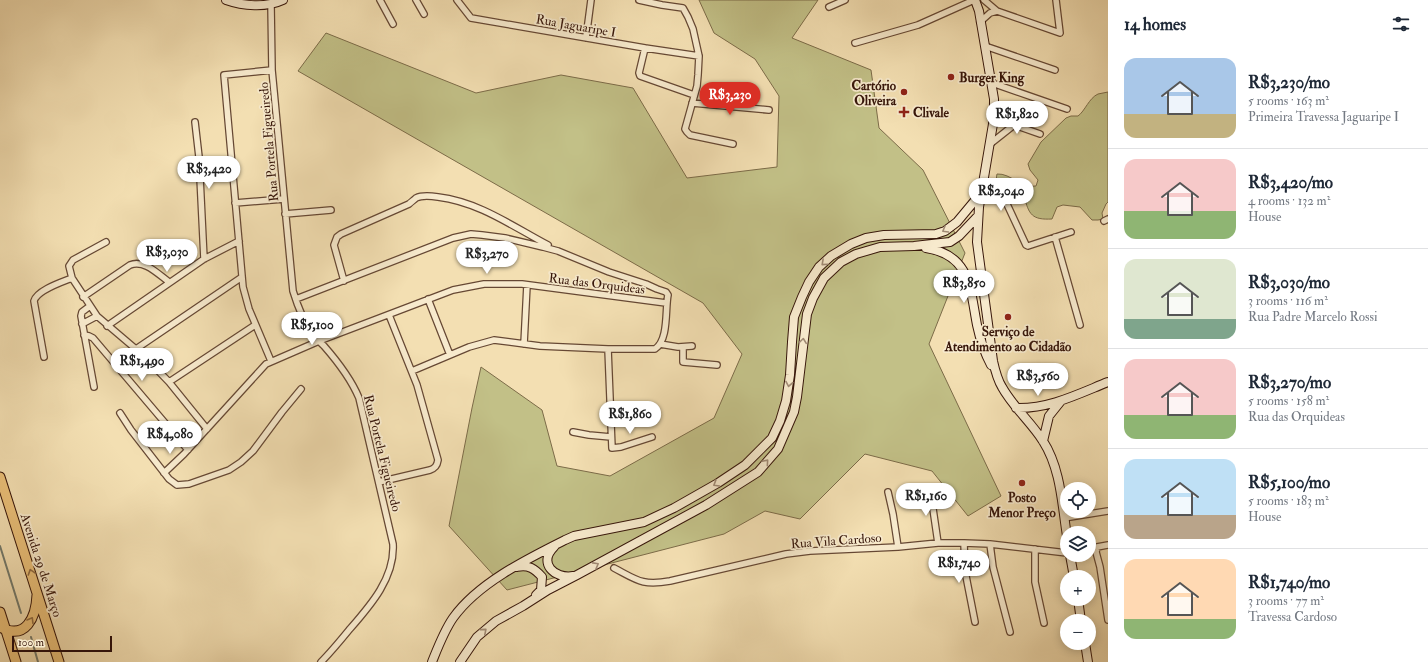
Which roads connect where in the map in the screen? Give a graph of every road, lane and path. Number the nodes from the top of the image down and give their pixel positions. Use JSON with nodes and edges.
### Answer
{"nodes":[{"id":1,"x":226,"y":0,"type":"edge"},
{"id":2,"x":283,"y":0,"type":"edge"},
{"id":3,"x":380,"y":0,"type":"edge"},
{"id":4,"x":416,"y":0,"type":"edge"},
{"id":5,"x":590,"y":0,"type":"edge"},
{"id":6,"x":639,"y":0,"type":"edge"},
{"id":7,"x":845,"y":0,"type":"edge"},
{"id":8,"x":974,"y":0,"type":"edge"},
{"id":9,"x":984,"y":0,"type":"edge"},
{"id":10,"x":1056,"y":0,"type":"edge"},
{"id":11,"x":459,"y":1,"type":"edge"},
{"id":12,"x":271,"y":5,"type":"junction"},
{"id":13,"x":829,"y":6,"type":"dead end"},
{"id":14,"x":998,"y":11,"type":"junction"},
{"id":15,"x":424,"y":14,"type":"dead end"},
{"id":16,"x":980,"y":22,"type":"junction"},
{"id":17,"x":393,"y":24,"type":"dead end"},
{"id":18,"x":586,"y":38,"type":"junction"},
{"id":19,"x":855,"y":43,"type":"dead end"},
{"id":20,"x":985,"y":46,"type":"junction"},
{"id":21,"x":645,"y":48,"type":"junction"},
{"id":22,"x":700,"y":56,"type":"junction"},
{"id":23,"x":272,"y":70,"type":"junction"},
{"id":24,"x":1055,"y":70,"type":"dead end"},
{"id":25,"x":992,"y":83,"type":"junction"},
{"id":26,"x":694,"y":95,"type":"junction"},
{"id":27,"x":692,"y":103,"type":"junction"},
{"id":28,"x":1067,"y":109,"type":"dead end"},
{"id":29,"x":769,"y":110,"type":"dead end"},
{"id":30,"x":1000,"y":120,"type":"dead end"},
{"id":31,"x":195,"y":122,"type":"dead end"},
{"id":32,"x":1014,"y":125,"type":"junction"},
{"id":33,"x":1040,"y":134,"type":"dead end"},
{"id":34,"x":733,"y":144,"type":"dead end"},
{"id":35,"x":989,"y":144,"type":"junction"},
{"id":36,"x":983,"y":182,"type":"junction"},
{"id":37,"x":982,"y":192,"type":"junction"},
{"id":38,"x":284,"y":199,"type":"junction"},
{"id":39,"x":235,"y":203,"type":"junction"},
{"id":40,"x":331,"y":210,"type":"dead end"},
{"id":41,"x":286,"y":214,"type":"junction"},
{"id":42,"x":978,"y":216,"type":"junction"},
{"id":43,"x":1071,"y":232,"type":"dead end"},
{"id":44,"x":1055,"y":237,"type":"junction"},
{"id":45,"x":239,"y":241,"type":"junction"},
{"id":46,"x":106,"y":242,"type":"dead end"},
{"id":47,"x":914,"y":246,"type":"junction"},
{"id":48,"x":558,"y":251,"type":"junction"},
{"id":49,"x":204,"y":258,"type":"junction"},
{"id":50,"x":242,"y":277,"type":"junction"},
{"id":51,"x":72,"y":278,"type":"junction"},
{"id":52,"x":344,"y":281,"type":"junction"},
{"id":53,"x":169,"y":282,"type":"junction"},
{"id":54,"x":527,"y":285,"type":"junction"},
{"id":55,"x":83,"y":297,"type":"junction"},
{"id":56,"x":296,"y":299,"type":"junction"},
{"id":57,"x":428,"y":299,"type":"junction"},
{"id":58,"x":666,"y":303,"type":"junction"},
{"id":59,"x":90,"y":306,"type":"junction"},
{"id":60,"x":389,"y":315,"type":"junction"},
{"id":61,"x":97,"y":316,"type":"junction"},
{"id":62,"x":82,"y":324,"type":"junction"},
{"id":63,"x":255,"y":325,"type":"junction"},
{"id":64,"x":1080,"y":325,"type":"dead end"},
{"id":65,"x":107,"y":326,"type":"junction"},
{"id":66,"x":84,"y":335,"type":"junction"},
{"id":67,"x":319,"y":341,"type":"junction"},
{"id":68,"x":524,"y":344,"type":"junction"},
{"id":69,"x":660,"y":344,"type":"junction"},
{"id":70,"x":692,"y":346,"type":"dead end"},
{"id":71,"x":683,"y":347,"type":"junction"},
{"id":72,"x":136,"y":349,"type":"junction"},
{"id":73,"x":608,"y":349,"type":"junction"},
{"id":74,"x":450,"y":355,"type":"junction"},
{"id":75,"x":44,"y":357,"type":"dead end"},
{"id":76,"x":271,"y":361,"type":"junction"},
{"id":77,"x":717,"y":365,"type":"dead end"},
{"id":78,"x":412,"y":371,"type":"junction"},
{"id":79,"x":996,"y":374,"type":"junction"},
{"id":80,"x":169,"y":382,"type":"junction"},
{"id":81,"x":1108,"y":382,"type":"edge"},
{"id":82,"x":94,"y":387,"type":"dead end"},
{"id":83,"x":301,"y":389,"type":"dead end"},
{"id":84,"x":1061,"y":400,"type":"junction"},
{"id":85,"x":1041,"y":407,"type":"junction"},
{"id":86,"x":1016,"y":408,"type":"junction"},
{"id":87,"x":120,"y":413,"type":"dead end"},
{"id":88,"x":649,"y":415,"type":"dead end"},
{"id":89,"x":610,"y":416,"type":"junction"},
{"id":90,"x":1050,"y":416,"type":"junction"},
{"id":91,"x":207,"y":429,"type":"junction"},
{"id":92,"x":573,"y":432,"type":"dead end"},
{"id":93,"x":611,"y":437,"type":"junction"},
{"id":94,"x":652,"y":437,"type":"dead end"},
{"id":95,"x":1043,"y":441,"type":"junction"},
{"id":96,"x":188,"y":450,"type":"junction"},
{"id":97,"x":164,"y":472,"type":"junction"},
{"id":98,"x":0,"y":477,"type":"edge"},
{"id":99,"x":379,"y":482,"type":"junction"},
{"id":100,"x":927,"y":489,"type":"dead end"},
{"id":101,"x":888,"y":492,"type":"dead end"},
{"id":102,"x":1060,"y":496,"type":"edge"},
{"id":103,"x":1108,"y":511,"type":"edge"},
{"id":104,"x":1096,"y":513,"type":"edge"},
{"id":105,"x":1064,"y":518,"type":"edge"},
{"id":106,"x":1065,"y":526,"type":"edge"},
{"id":107,"x":565,"y":540,"type":"junction"},
{"id":108,"x":938,"y":543,"type":"junction"},
{"id":109,"x":964,"y":543,"type":"junction"},
{"id":110,"x":990,"y":544,"type":"junction"},
{"id":111,"x":1108,"y":545,"type":"edge"},
{"id":112,"x":898,"y":547,"type":"junction"},
{"id":113,"x":1035,"y":549,"type":"junction"},
{"id":114,"x":1060,"y":552,"type":"edge"},
{"id":115,"x":511,"y":568,"type":"junction"},
{"id":116,"x":614,"y":568,"type":"dead end"},
{"id":117,"x":577,"y":576,"type":"junction"},
{"id":118,"x":37,"y":591,"type":"junction"},
{"id":119,"x":530,"y":601,"type":"junction"},
{"id":120,"x":0,"y":612,"type":"edge"},
{"id":121,"x":1108,"y":620,"type":"edge"},
{"id":122,"x":975,"y":622,"type":"dead end"},
{"id":123,"x":1044,"y":623,"type":"dead end"},
{"id":124,"x":3,"y":628,"type":"edge"},
{"id":125,"x":1010,"y":632,"type":"dead end"},
{"id":126,"x":1086,"y":650,"type":"edge"},
{"id":127,"x":16,"y":662,"type":"edge"},
{"id":128,"x":59,"y":662,"type":"edge"},
{"id":129,"x":321,"y":662,"type":"edge"},
{"id":130,"x":432,"y":662,"type":"edge"},
{"id":131,"x":460,"y":662,"type":"edge"},
{"id":132,"x":1088,"y":662,"type":"edge"}],
"edges":[{"from":1,"to":12,"type":"main road"},
{"from":2,"to":12,"type":"main road"},
{"from":3,"to":17,"type":"street"},
{"from":4,"to":15,"type":"street"},
{"from":5,"to":18,"type":"street"},
{"from":6,"to":22,"type":"street"},
{"from":7,"to":13,"type":"street"},
{"from":8,"to":16,"type":"main road"},
{"from":8,"to":19,"type":"street"},
{"from":9,"to":14,"type":"street"},
{"from":10,"to":14,"type":"street"},
{"from":11,"to":18,"type":"street","name":"Rua Jaguaripe I"},
{"from":12,"to":23,"type":"street","name":"Rua Portela Figueiredo"},
{"from":14,"to":16,"type":"street"},
{"from":16,"to":20,"type":"main road"},
{"from":18,"to":21,"type":"street","name":"Rua Jaguaripe I"},
{"from":20,"to":24,"type":"street"},
{"from":20,"to":25,"type":"main road"},
{"from":21,"to":22,"type":"street","name":"Rua Jaguaripe I"},
{"from":21,"to":26,"type":"street"},
{"from":22,"to":26,"type":"street"},
{"from":23,"to":38,"type":"street","name":"Rua Portela Figueiredo"},
{"from":23,"to":39,"type":"street"},
{"from":25,"to":28,"type":"street"},
{"from":25,"to":35,"type":"main road"},
{"from":26,"to":27,"type":"street"},
{"from":27,"to":29,"type":"street"},
{"from":27,"to":34,"type":"street"},
{"from":30,"to":32,"type":"street"},
{"from":31,"to":49,"type":"street"},
{"from":32,"to":33,"type":"street"},
{"from":32,"to":35,"type":"street"},
{"from":35,"to":36,"type":"main road"},
{"from":36,"to":37,"type":"main road"},
{"from":36,"to":44,"type":"street"},
{"from":37,"to":42,"type":"main road"},
{"from":37,"to":107,"type":"main road","one_way":true},
{"from":38,"to":39,"type":"street"},
{"from":38,"to":41,"type":"street","name":"Rua Portela Figueiredo"},
{"from":39,"to":45,"type":"street"},
{"from":40,"to":41,"type":"street"},
{"from":41,"to":56,"type":"street","name":"Rua Portela Figueiredo"},
{"from":42,"to":47,"type":"main road"},
{"from":42,"to":79,"type":"main road"},
{"from":43,"to":44,"type":"street"},
{"from":44,"to":64,"type":"street"},
{"from":45,"to":49,"type":"street"},
{"from":45,"to":50,"type":"street"},
{"from":46,"to":51,"type":"street"},
{"from":47,"to":79,"type":"main road"},
{"from":117,"to":47,"type":"main road","one_way":true},
{"from":48,"to":52,"type":"street"},
{"from":48,"to":52,"type":"street"},
{"from":48,"to":58,"type":"street"},
{"from":49,"to":53,"type":"street"},
{"from":50,"to":63,"type":"street"},
{"from":50,"to":72,"type":"street"},
{"from":51,"to":55,"type":"street"},
{"from":51,"to":75,"type":"street"},
{"from":52,"to":56,"type":"street"},
{"from":53,"to":55,"type":"street"},
{"from":53,"to":65,"type":"street"},
{"from":54,"to":57,"type":"street","name":"Rua das Orquideas"},
{"from":54,"to":58,"type":"street","name":"Rua das Orquideas"},
{"from":54,"to":68,"type":"street"},
{"from":55,"to":59,"type":"street"},
{"from":56,"to":67,"type":"street","name":"Rua Portela Figueiredo"},
{"from":57,"to":60,"type":"street","name":"Rua das Orquideas"},
{"from":57,"to":74,"type":"street"},
{"from":58,"to":69,"type":"street"},
{"from":59,"to":61,"type":"street"},
{"from":59,"to":62,"type":"street"},
{"from":60,"to":67,"type":"street","name":"Rua das Orquideas"},
{"from":60,"to":78,"type":"street"},
{"from":61,"to":62,"type":"street"},
{"from":61,"to":65,"type":"street"},
{"from":62,"to":66,"type":"street"},
{"from":63,"to":76,"type":"street"},
{"from":63,"to":80,"type":"street"},
{"from":65,"to":72,"type":"street"},
{"from":66,"to":82,"type":"street"},
{"from":66,"to":96,"type":"street"},
{"from":67,"to":76,"type":"street","name":"Rua das Orquideas"},
{"from":67,"to":99,"type":"street","name":"Rua Portela Figueiredo"},
{"from":68,"to":73,"type":"street"},
{"from":68,"to":74,"type":"street"},
{"from":69,"to":71,"type":"street"},
{"from":69,"to":73,"type":"street"},
{"from":70,"to":71,"type":"street"},
{"from":71,"to":77,"type":"street"},
{"from":72,"to":80,"type":"street"},
{"from":73,"to":89,"type":"street"},
{"from":74,"to":78,"type":"street"},
{"from":76,"to":91,"type":"street","name":"Rua das Orquideas"},
{"from":78,"to":99,"type":"street"},
{"from":79,"to":86,"type":"main road"},
{"from":80,"to":91,"type":"street"},
{"from":81,"to":84,"type":"main road"},
{"from":83,"to":97,"type":"street"},
{"from":84,"to":85,"type":"main road"},
{"from":84,"to":90,"type":"main road"},
{"from":85,"to":86,"type":"main road"},
{"from":85,"to":90,"type":"main road"},
{"from":86,"to":95,"type":"main road"},
{"from":87,"to":97,"type":"street"},
{"from":88,"to":89,"type":"street"},
{"from":89,"to":93,"type":"street"},
{"from":90,"to":95,"type":"main road"},
{"from":91,"to":96,"type":"street","name":"Rua das Orquideas"},
{"from":92,"to":93,"type":"street"},
{"from":93,"to":94,"type":"street"},
{"from":95,"to":102,"type":"main road"},
{"from":96,"to":97,"type":"street","name":"Rua das Orquideas"},
{"from":118,"to":98,"type":"main road","name":"Avenida 29 de Março","one_way":true},
{"from":99,"to":129,"type":"street","name":"Rua Portela Figueiredo"},
{"from":100,"to":108,"type":"street"},
{"from":101,"to":112,"type":"street"},
{"from":103,"to":104,"type":"street"},
{"from":105,"to":106,"type":"main road"},
{"from":107,"to":115,"type":"main road"},
{"from":107,"to":117,"type":"main road"},
{"from":108,"to":109,"type":"street","name":"Rua Vila Cardoso"},
{"from":108,"to":112,"type":"street","name":"Rua Vila Cardoso"},
{"from":109,"to":110,"type":"street","name":"Rua Vila Cardoso"},
{"from":109,"to":122,"type":"street"},
{"from":110,"to":113,"type":"street","name":"Rua Vila Cardoso"},
{"from":110,"to":125,"type":"street"},
{"from":111,"to":121,"type":"street"},
{"from":112,"to":116,"type":"street","name":"Rua Vila Cardoso"},
{"from":113,"to":114,"type":"street","name":"Rua Vila Cardoso"},
{"from":113,"to":123,"type":"street"},
{"from":115,"to":119,"type":"main road"},
{"from":115,"to":130,"type":"main road"},
{"from":117,"to":119,"type":"main road"},
{"from":124,"to":118,"type":"main road","one_way":true},
{"from":118,"to":128,"type":"main road","name":"Avenida 29 de Março"},
{"from":131,"to":119,"type":"main road","one_way":true},
{"from":120,"to":124,"type":"main road"},
{"from":124,"to":127,"type":"main road"},
{"from":126,"to":132,"type":"main road"}]}
